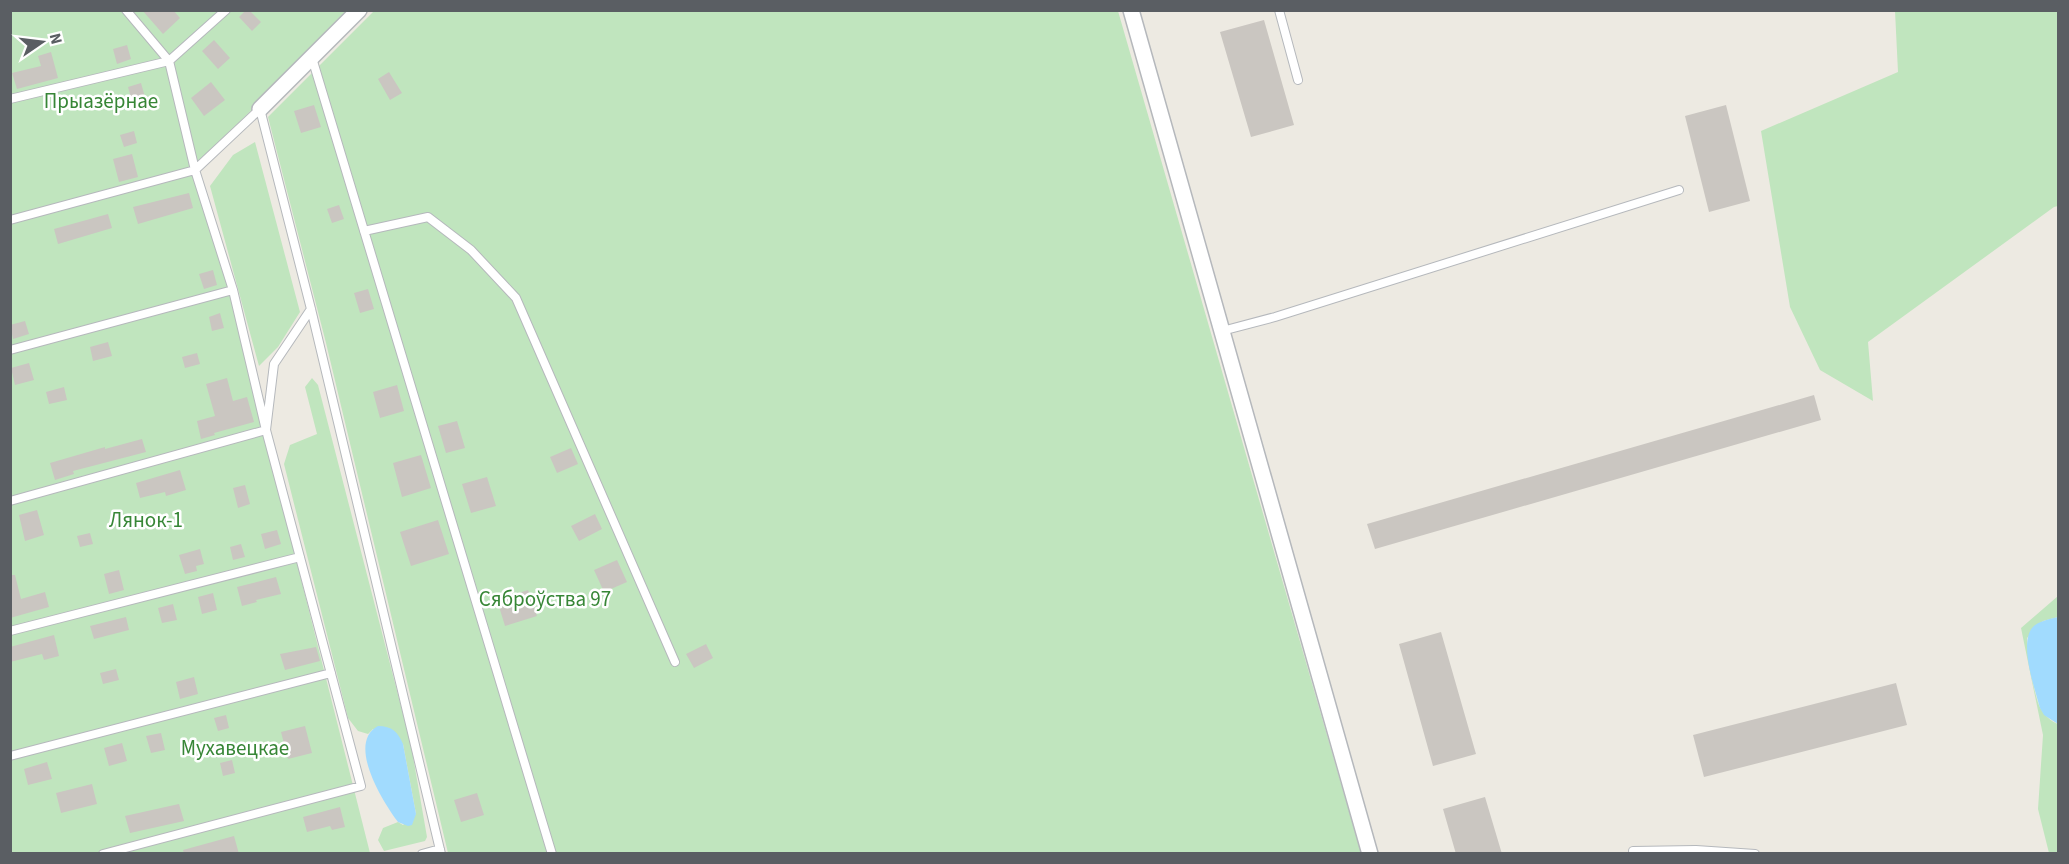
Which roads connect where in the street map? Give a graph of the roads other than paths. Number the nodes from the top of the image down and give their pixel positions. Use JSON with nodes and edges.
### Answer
{"nodes":[{"id":1,"x":126,"y":10,"type":"edge"},
{"id":2,"x":226,"y":10,"type":"edge"},
{"id":3,"x":359,"y":10,"type":"edge"},
{"id":4,"x":1131,"y":10,"type":"edge"},
{"id":5,"x":1279,"y":10,"type":"edge"},
{"id":6,"x":312,"y":56,"type":"junction"},
{"id":7,"x":169,"y":61,"type":"junction"},
{"id":8,"x":1298,"y":80,"type":"dead end"},
{"id":9,"x":10,"y":99,"type":"edge"},
{"id":10,"x":260,"y":109,"type":"junction"},
{"id":11,"x":195,"y":170,"type":"junction"},
{"id":12,"x":1679,"y":190,"type":"dead end"},
{"id":13,"x":10,"y":220,"type":"edge"},
{"id":14,"x":364,"y":231,"type":"junction"},
{"id":15,"x":233,"y":290,"type":"junction"},
{"id":16,"x":311,"y":309,"type":"junction"},
{"id":17,"x":1222,"y":331,"type":"junction"},
{"id":18,"x":10,"y":350,"type":"edge"},
{"id":19,"x":266,"y":430,"type":"junction"},
{"id":20,"x":10,"y":501,"type":"edge"},
{"id":21,"x":300,"y":556,"type":"junction"},
{"id":22,"x":10,"y":631,"type":"edge"},
{"id":23,"x":675,"y":662,"type":"dead end"},
{"id":24,"x":331,"y":673,"type":"junction"},
{"id":25,"x":10,"y":756,"type":"edge"},
{"id":26,"x":441,"y":851,"type":"edge"},
{"id":27,"x":1633,"y":851,"type":"dead end"},
{"id":28,"x":103,"y":854,"type":"edge"},
{"id":29,"x":422,"y":854,"type":"edge"},
{"id":30,"x":552,"y":854,"type":"edge"},
{"id":31,"x":1370,"y":854,"type":"edge"},
{"id":32,"x":1755,"y":854,"type":"edge"}],
"edges":[{"from":1,"to":7,"type":"lane"},
{"from":2,"to":7,"type":"lane"},
{"from":3,"to":6,"type":"street"},
{"from":4,"to":17,"type":"street"},
{"from":5,"to":8,"type":"lane"},
{"from":6,"to":10,"type":"street"},
{"from":6,"to":14,"type":"lane"},
{"from":7,"to":9,"type":"lane"},
{"from":7,"to":11,"type":"lane"},
{"from":10,"to":11,"type":"lane"},
{"from":10,"to":16,"type":"lane"},
{"from":11,"to":13,"type":"lane"},
{"from":11,"to":15,"type":"lane"},
{"from":12,"to":17,"type":"lane"},
{"from":14,"to":23,"type":"lane"},
{"from":14,"to":30,"type":"lane"},
{"from":15,"to":18,"type":"lane"},
{"from":15,"to":19,"type":"lane"},
{"from":16,"to":19,"type":"lane"},
{"from":16,"to":26,"type":"lane"},
{"from":17,"to":31,"type":"street"},
{"from":19,"to":20,"type":"lane"},
{"from":19,"to":21,"type":"lane"},
{"from":21,"to":22,"type":"lane"},
{"from":21,"to":24,"type":"lane"},
{"from":24,"to":25,"type":"lane"},
{"from":24,"to":28,"type":"lane"},
{"from":26,"to":29,"type":"lane"},
{"from":27,"to":32,"type":"lane"}]}
